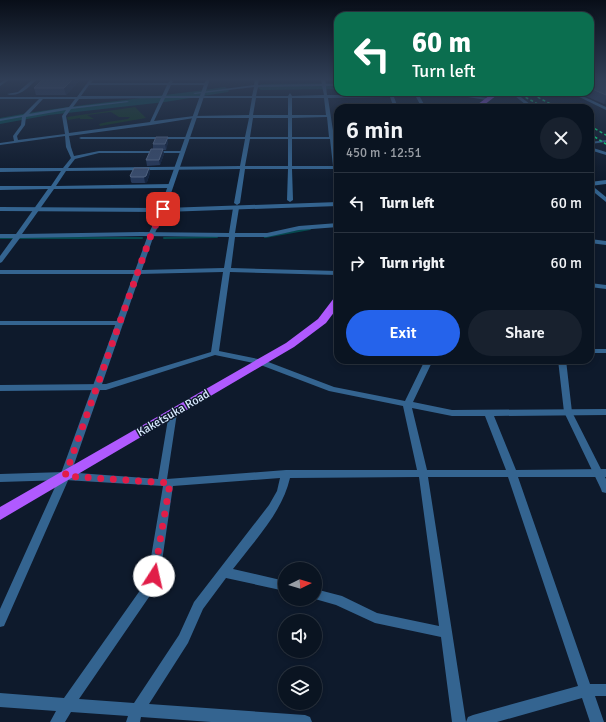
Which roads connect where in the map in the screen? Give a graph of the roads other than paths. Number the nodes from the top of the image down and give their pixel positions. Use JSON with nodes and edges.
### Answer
{"nodes":[{"id":1,"x":28,"y":113,"type":"edge"},
{"id":2,"x":46,"y":113,"type":"edge"},
{"id":3,"x":66,"y":113,"type":"edge"},
{"id":4,"x":157,"y":113,"type":"edge"},
{"id":5,"x":196,"y":113,"type":"edge"},
{"id":6,"x":252,"y":113,"type":"edge"},
{"id":7,"x":290,"y":113,"type":"edge"},
{"id":8,"x":328,"y":113,"type":"edge"},
{"id":9,"x":25,"y":116,"type":"junction"},
{"id":10,"x":290,"y":116,"type":"junction"},
{"id":11,"x":328,"y":116,"type":"junction"},
{"id":12,"x":194,"y":117,"type":"junction"},
{"id":13,"x":251,"y":117,"type":"junction"},
{"id":14,"x":0,"y":120,"type":"edge"},
{"id":15,"x":151,"y":124,"type":"junction"},
{"id":16,"x":67,"y":137,"type":"junction"},
{"id":17,"x":290,"y":138,"type":"junction"},
{"id":18,"x":332,"y":138,"type":"junction"},
{"id":19,"x":594,"y":138,"type":"edge"},
{"id":20,"x":187,"y":139,"type":"junction"},
{"id":21,"x":248,"y":139,"type":"junction"},
{"id":22,"x":606,"y":141,"type":"edge"},
{"id":23,"x":16,"y":142,"type":"junction"},
{"id":24,"x":600,"y":142,"type":"junction"},
{"id":25,"x":594,"y":143,"type":"edge"},
{"id":26,"x":0,"y":144,"type":"edge"},
{"id":27,"x":334,"y":150,"type":"edge"},
{"id":28,"x":594,"y":150,"type":"edge"},
{"id":29,"x":183,"y":152,"type":"junction"},
{"id":30,"x":606,"y":154,"type":"edge"},
{"id":31,"x":73,"y":158,"type":"junction"},
{"id":32,"x":290,"y":167,"type":"junction"},
{"id":33,"x":334,"y":167,"type":"edge"},
{"id":34,"x":177,"y":168,"type":"junction"},
{"id":35,"x":243,"y":168,"type":"junction"},
{"id":36,"x":66,"y":169,"type":"junction"},
{"id":37,"x":0,"y":170,"type":"edge"},
{"id":38,"x":606,"y":182,"type":"edge"},
{"id":39,"x":170,"y":186,"type":"junction"},
{"id":40,"x":594,"y":186,"type":"edge"},
{"id":41,"x":52,"y":187,"type":"junction"},
{"id":42,"x":594,"y":187,"type":"edge"},
{"id":43,"x":606,"y":187,"type":"edge"},
{"id":44,"x":0,"y":188,"type":"edge"},
{"id":45,"x":594,"y":190,"type":"edge"},
{"id":46,"x":334,"y":199,"type":"edge"},
{"id":47,"x":290,"y":200,"type":"junction"},
{"id":48,"x":606,"y":200,"type":"edge"},
{"id":49,"x":334,"y":204,"type":"edge"},
{"id":50,"x":236,"y":205,"type":"junction"},
{"id":51,"x":0,"y":209,"type":"edge"},
{"id":52,"x":37,"y":209,"type":"junction"},
{"id":53,"x":163,"y":209,"type":"junction"},
{"id":54,"x":334,"y":225,"type":"edge"},
{"id":55,"x":0,"y":236,"type":"edge"},
{"id":56,"x":232,"y":236,"type":"junction"},
{"id":57,"x":151,"y":237,"type":"junction"},
{"id":58,"x":17,"y":238,"type":"junction"},
{"id":59,"x":0,"y":240,"type":"edge"},
{"id":60,"x":594,"y":242,"type":"edge"},
{"id":61,"x":606,"y":243,"type":"edge"},
{"id":62,"x":0,"y":248,"type":"edge"},
{"id":63,"x":10,"y":248,"type":"junction"},
{"id":64,"x":0,"y":261,"type":"edge"},
{"id":65,"x":229,"y":270,"type":"junction"},
{"id":66,"x":139,"y":271,"type":"junction"},
{"id":67,"x":0,"y":272,"type":"edge"},
{"id":68,"x":334,"y":273,"type":"edge"},
{"id":69,"x":594,"y":285,"type":"edge"},
{"id":70,"x":606,"y":287,"type":"edge"},
{"id":71,"x":334,"y":308,"type":"edge"},
{"id":72,"x":0,"y":323,"type":"edge"},
{"id":73,"x":120,"y":323,"type":"junction"},
{"id":74,"x":594,"y":351,"type":"edge"},
{"id":75,"x":606,"y":351,"type":"edge"},
{"id":76,"x":216,"y":353,"type":"junction"},
{"id":77,"x":260,"y":362,"type":"junction"},
{"id":78,"x":427,"y":364,"type":"edge"},
{"id":79,"x":562,"y":364,"type":"edge"},
{"id":80,"x":0,"y":388,"type":"edge"},
{"id":81,"x":96,"y":388,"type":"junction"},
{"id":82,"x":407,"y":405,"type":"junction"},
{"id":83,"x":568,"y":412,"type":"junction"},
{"id":84,"x":606,"y":412,"type":"edge"},
{"id":85,"x":173,"y":413,"type":"junction"},
{"id":86,"x":489,"y":414,"type":"junction"},
{"id":87,"x":602,"y":472,"type":"edge"},
{"id":88,"x":512,"y":473,"type":"junction"},
{"id":89,"x":286,"y":474,"type":"junction"},
{"id":90,"x":423,"y":474,"type":"junction"},
{"id":91,"x":65,"y":476,"type":"junction"},
{"id":92,"x":0,"y":478,"type":"edge"},
{"id":93,"x":166,"y":483,"type":"junction"},
{"id":94,"x":606,"y":489,"type":"edge"},
{"id":95,"x":0,"y":514,"type":"edge"},
{"id":96,"x":223,"y":572,"type":"junction"},
{"id":97,"x":278,"y":584,"type":"edge"},
{"id":98,"x":322,"y":596,"type":"edge"},
{"id":99,"x":0,"y":622,"type":"edge"},
{"id":100,"x":446,"y":633,"type":"junction"},
{"id":101,"x":588,"y":690,"type":"junction"},
{"id":102,"x":606,"y":690,"type":"edge"},
{"id":103,"x":0,"y":700,"type":"edge"},
{"id":104,"x":67,"y":705,"type":"junction"},
{"id":105,"x":135,"y":716,"type":"edge"},
{"id":106,"x":57,"y":722,"type":"edge"},
{"id":107,"x":305,"y":722,"type":"edge"},
{"id":108,"x":459,"y":722,"type":"edge"},
{"id":109,"x":473,"y":722,"type":"edge"},
{"id":110,"x":597,"y":722,"type":"edge"}],
"edges":[{"from":1,"to":9,"type":"street"},
{"from":2,"to":9,"type":"street"},
{"from":3,"to":16,"type":"street"},
{"from":4,"to":15,"type":"street"},
{"from":5,"to":12,"type":"street"},
{"from":6,"to":13,"type":"street"},
{"from":7,"to":10,"type":"street"},
{"from":8,"to":11,"type":"street"},
{"from":9,"to":14,"type":"street"},
{"from":9,"to":23,"type":"street"},
{"from":10,"to":11,"type":"street"},
{"from":10,"to":13,"type":"street"},
{"from":10,"to":17,"type":"street"},
{"from":11,"to":18,"type":"street"},
{"from":12,"to":13,"type":"street"},
{"from":12,"to":15,"type":"street"},
{"from":12,"to":20,"type":"street"},
{"from":13,"to":21,"type":"street"},
{"from":15,"to":16,"type":"street"},
{"from":16,"to":20,"type":"street"},
{"from":16,"to":23,"type":"street"},
{"from":16,"to":31,"type":"street"},
{"from":17,"to":18,"type":"street"},
{"from":17,"to":21,"type":"street"},
{"from":17,"to":32,"type":"street"},
{"from":18,"to":27,"type":"street"},
{"from":19,"to":24,"type":"street"},
{"from":20,"to":21,"type":"street"},
{"from":20,"to":29,"type":"street"},
{"from":21,"to":35,"type":"street"},
{"from":22,"to":24,"type":"street"},
{"from":23,"to":26,"type":"street"},
{"from":24,"to":25,"type":"street"},
{"from":28,"to":30,"type":"street"},
{"from":29,"to":31,"type":"street"},
{"from":29,"to":34,"type":"street"},
{"from":31,"to":36,"type":"street"},
{"from":32,"to":33,"type":"street"},
{"from":32,"to":35,"type":"street"},
{"from":32,"to":47,"type":"street"},
{"from":34,"to":35,"type":"street"},
{"from":34,"to":36,"type":"street"},
{"from":34,"to":39,"type":"street"},
{"from":35,"to":50,"type":"street"},
{"from":36,"to":37,"type":"street"},
{"from":36,"to":41,"type":"street"},
{"from":38,"to":40,"type":"street"},
{"from":39,"to":41,"type":"street"},
{"from":39,"to":53,"type":"street"},
{"from":41,"to":44,"type":"street"},
{"from":41,"to":52,"type":"street"},
{"from":42,"to":43,"type":"street"},
{"from":45,"to":48,"type":"street"},
{"from":46,"to":47,"type":"street"},
{"from":47,"to":50,"type":"street"},
{"from":49,"to":50,"type":"street"},
{"from":50,"to":53,"type":"street"},
{"from":50,"to":56,"type":"street"},
{"from":51,"to":52,"type":"street"},
{"from":52,"to":53,"type":"street"},
{"from":52,"to":58,"type":"street"},
{"from":53,"to":57,"type":"street"},
{"from":54,"to":56,"type":"street"},
{"from":55,"to":58,"type":"street"},
{"from":56,"to":57,"type":"street"},
{"from":56,"to":65,"type":"street"},
{"from":57,"to":58,"type":"street"},
{"from":57,"to":66,"type":"street"},
{"from":58,"to":59,"type":"street"},
{"from":58,"to":63,"type":"street"},
{"from":60,"to":61,"type":"street"},
{"from":62,"to":63,"type":"street"},
{"from":63,"to":64,"type":"street"},
{"from":65,"to":66,"type":"street"},
{"from":65,"to":68,"type":"street"},
{"from":65,"to":76,"type":"street"},
{"from":66,"to":67,"type":"street"},
{"from":66,"to":73,"type":"street"},
{"from":69,"to":70,"type":"street"},
{"from":71,"to":77,"type":"highway","name":"Kaketsuka Road"},
{"from":72,"to":73,"type":"street"},
{"from":73,"to":81,"type":"street"},
{"from":74,"to":75,"type":"street"},
{"from":76,"to":77,"type":"street"},
{"from":76,"to":81,"type":"street"},
{"from":77,"to":82,"type":"street"},
{"from":77,"to":85,"type":"highway","name":"Kaketsuka Road"},
{"from":78,"to":82,"type":"street"},
{"from":79,"to":83,"type":"street"},
{"from":80,"to":81,"type":"street"},
{"from":81,"to":91,"type":"street"},
{"from":82,"to":86,"type":"street"},
{"from":82,"to":90,"type":"street"},
{"from":83,"to":84,"type":"street"},
{"from":83,"to":86,"type":"street"},
{"from":83,"to":87,"type":"street"},
{"from":85,"to":91,"type":"highway","name":"Kaketsuka Road"},
{"from":85,"to":93,"type":"street"},
{"from":86,"to":88,"type":"street"},
{"from":87,"to":88,"type":"street"},
{"from":87,"to":94,"type":"street"},
{"from":88,"to":90,"type":"street"},
{"from":88,"to":101,"type":"street"},
{"from":89,"to":90,"type":"street"},
{"from":89,"to":93,"type":"street"},
{"from":89,"to":96,"type":"street"},
{"from":90,"to":100,"type":"street"},
{"from":91,"to":92,"type":"street"},
{"from":91,"to":93,"type":"street"},
{"from":91,"to":95,"type":"highway","name":"Kaketsuka Road"},
{"from":91,"to":99,"type":"street"},
{"from":93,"to":104,"type":"street"},
{"from":96,"to":97,"type":"street"},
{"from":96,"to":105,"type":"street"},
{"from":98,"to":100,"type":"street"},
{"from":100,"to":108,"type":"street"},
{"from":101,"to":102,"type":"street"},
{"from":101,"to":109,"type":"street"},
{"from":101,"to":110,"type":"street"},
{"from":103,"to":104,"type":"street"},
{"from":104,"to":105,"type":"street"},
{"from":104,"to":106,"type":"street"},
{"from":105,"to":107,"type":"street"}]}
